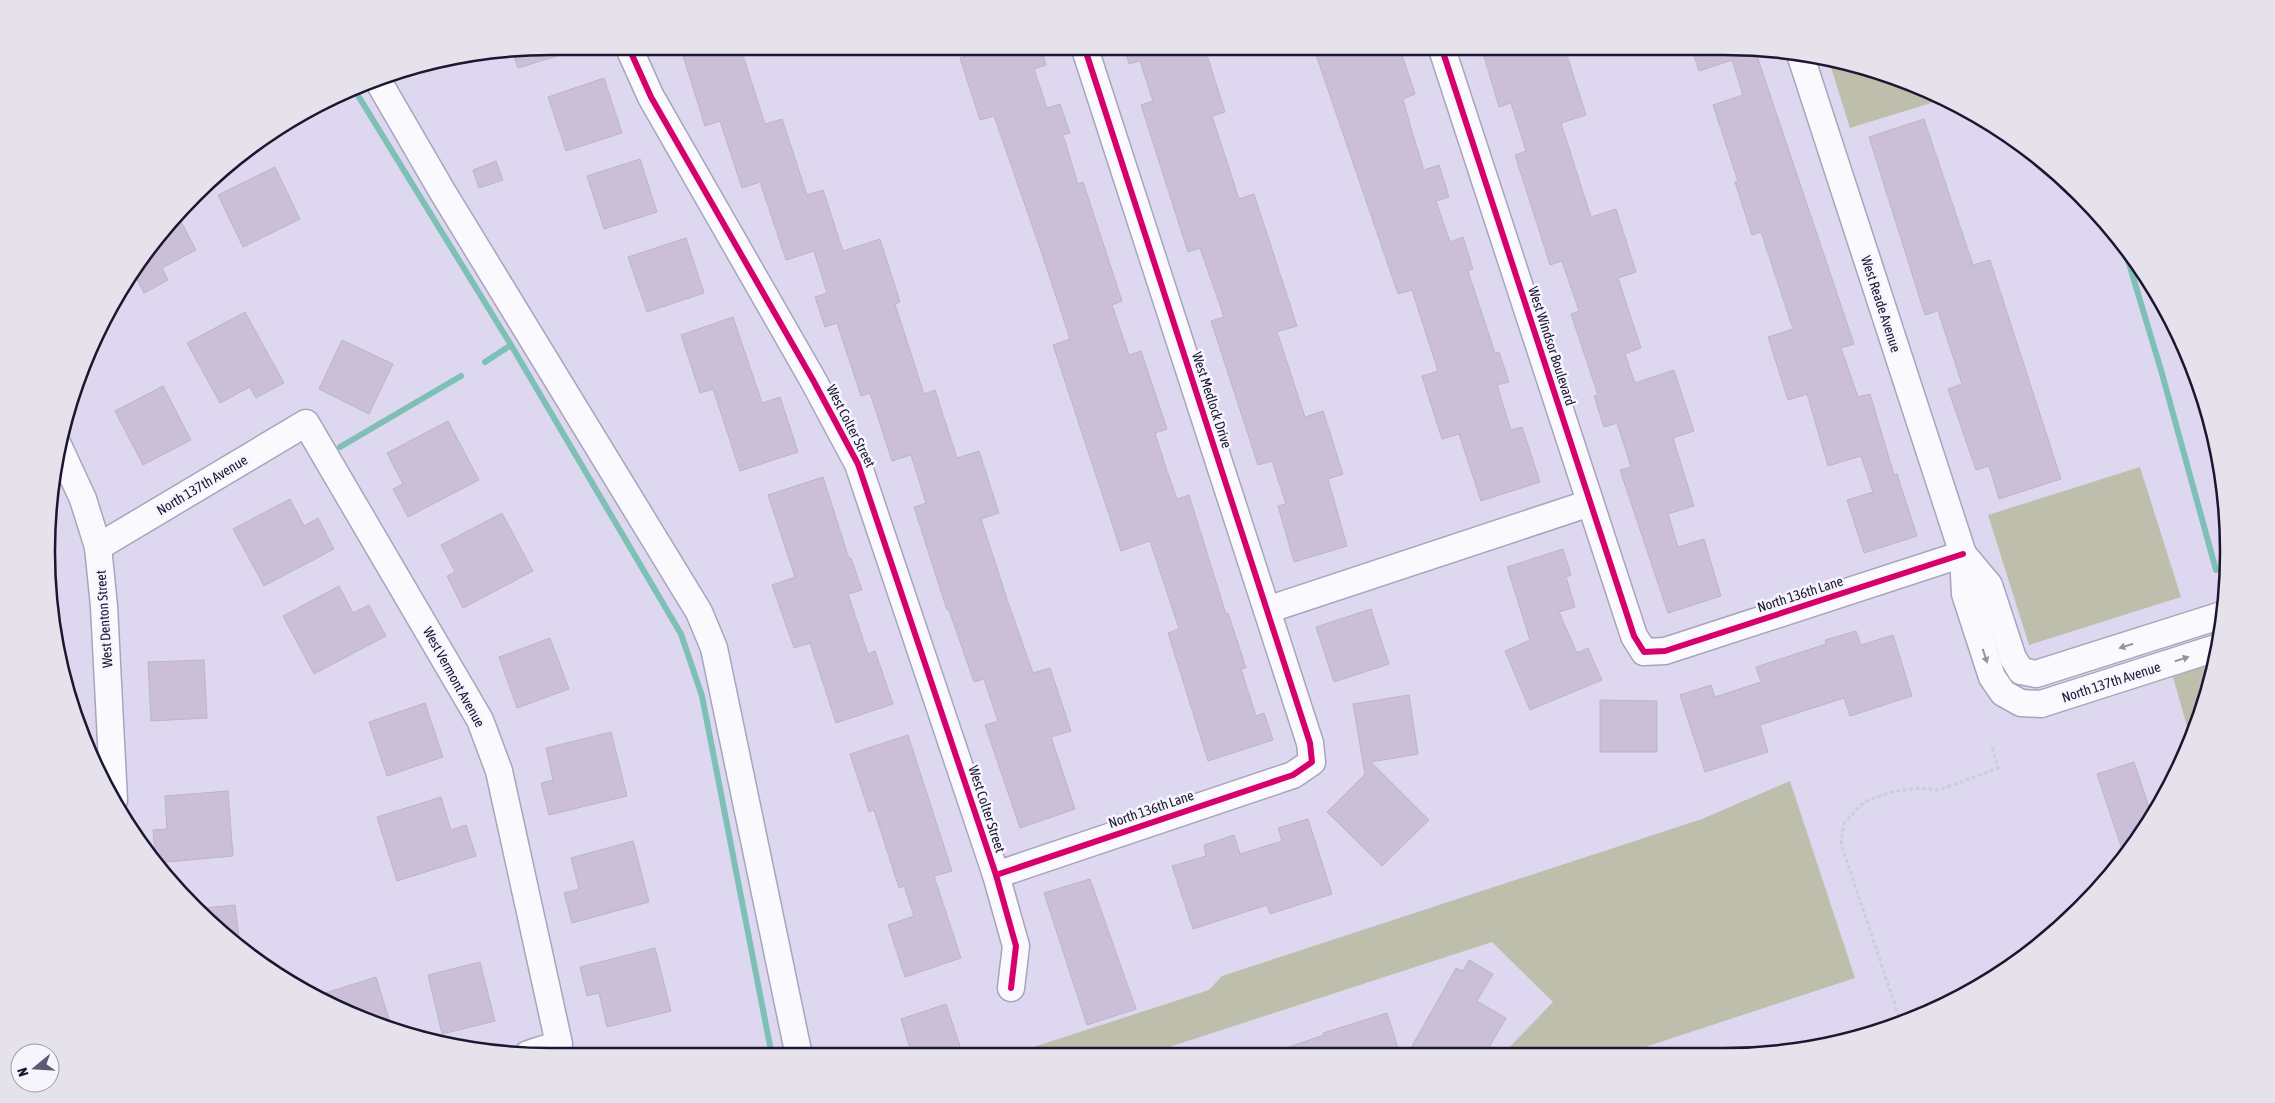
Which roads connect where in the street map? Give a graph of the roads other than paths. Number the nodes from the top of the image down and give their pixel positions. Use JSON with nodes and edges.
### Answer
{"nodes":[{"id":1,"x":632,"y":55,"type":"edge"},
{"id":2,"x":1087,"y":55,"type":"edge"},
{"id":3,"x":1444,"y":55,"type":"edge"},
{"id":4,"x":1803,"y":62,"type":"edge"},
{"id":5,"x":381,"y":85,"type":"edge"},
{"id":6,"x":306,"y":423,"type":"joint"},
{"id":7,"x":64,"y":459,"type":"edge"},
{"id":8,"x":1590,"y":503,"type":"junction"},
{"id":9,"x":98,"y":547,"type":"junction"},
{"id":10,"x":1963,"y":554,"type":"junction"},
{"id":11,"x":1997,"y":607,"type":"junction"},
{"id":12,"x":1267,"y":610,"type":"junction"},
{"id":13,"x":1972,"y":616,"type":"junction"},
{"id":14,"x":2216,"y":618,"type":"edge"},
{"id":15,"x":2210,"y":650,"type":"edge"},
{"id":16,"x":1644,"y":652,"type":"joint"},
{"id":17,"x":2021,"y":670,"type":"junction"},
{"id":18,"x":2003,"y":693,"type":"junction"},
{"id":19,"x":1312,"y":762,"type":"joint"},
{"id":20,"x":106,"y":771,"type":"edge"},
{"id":21,"x":996,"y":875,"type":"junction"},
{"id":22,"x":1011,"y":988,"type":"dead end"},
{"id":23,"x":547,"y":1048,"type":"edge"},
{"id":24,"x":797,"y":1048,"type":"edge"}],
"edges":[{"from":1,"to":21,"type":"street","name":"West Colter Street"},
{"from":2,"to":12,"type":"street","name":"West Medlock Drive"},
{"from":3,"to":8,"type":"street","name":"West Windsor Boulevard"},
{"from":4,"to":10,"type":"street","name":"West Reade Avenue"},
{"from":5,"to":24,"type":"street"},
{"from":6,"to":9,"type":"street","name":"North 137th Avenue"},
{"from":6,"to":23,"type":"street","name":"West Vermont Avenue"},
{"from":7,"to":9,"type":"street","name":"West Denton Street"},
{"from":8,"to":12,"type":"street"},
{"from":8,"to":16,"type":"street","name":"West Windsor Boulevard"},
{"from":9,"to":20,"type":"street","name":"West Denton Street"},
{"from":10,"to":11,"type":"street","name":"West Reade Avenue"},
{"from":10,"to":13,"type":"street","name":"West Reade Avenue"},
{"from":10,"to":16,"type":"street","name":"North 136th Lane"},
{"from":11,"to":13,"type":"street"},
{"from":11,"to":17,"type":"street","name":"West Reade Avenue"},
{"from":12,"to":19,"type":"street","name":"West Medlock Drive"},
{"from":13,"to":18,"type":"street","name":"West Reade Avenue","one_way":true},
{"from":14,"to":17,"type":"street","one_way":true},
{"from":18,"to":15,"type":"street","name":"North 137th Avenue","one_way":true},
{"from":17,"to":18,"type":"street"},
{"from":19,"to":21,"type":"street","name":"North 136th Lane"},
{"from":21,"to":22,"type":"street","name":"West Colter Street"}]}
